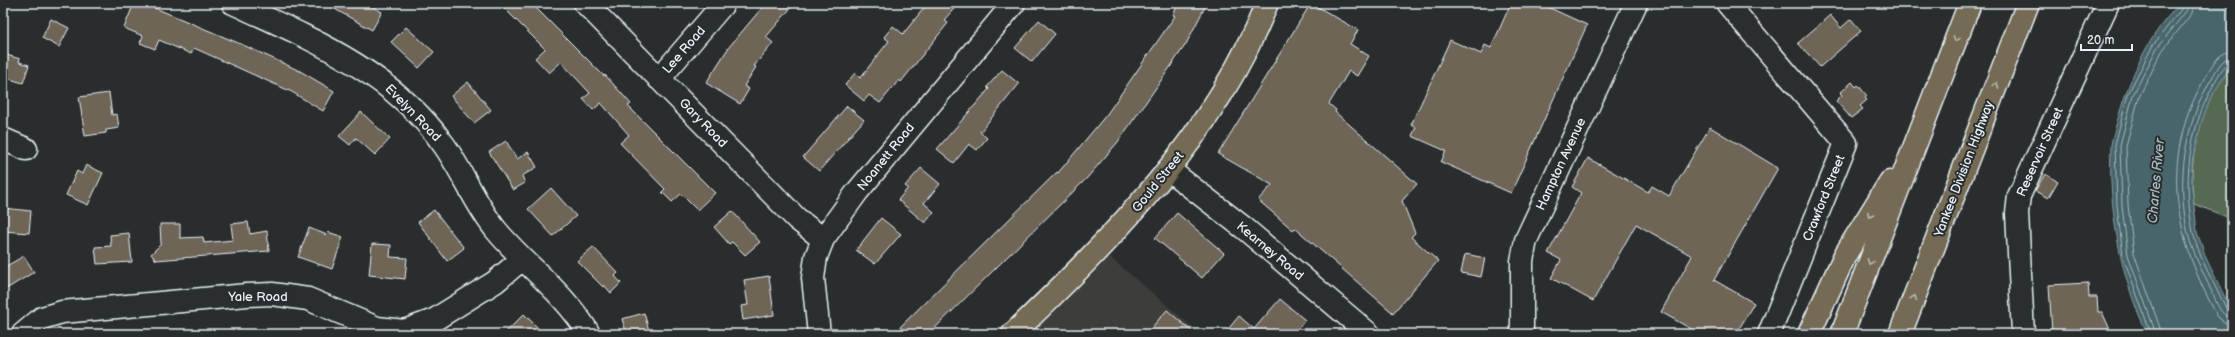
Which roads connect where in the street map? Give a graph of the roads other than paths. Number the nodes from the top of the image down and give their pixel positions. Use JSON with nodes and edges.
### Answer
{"nodes":[{"id":1,"x":233,"y":3,"type":"edge"},
{"id":2,"x":585,"y":3,"type":"edge"},
{"id":3,"x":724,"y":3,"type":"edge"},
{"id":4,"x":1014,"y":3,"type":"edge"},
{"id":5,"x":1267,"y":3,"type":"edge"},
{"id":6,"x":1636,"y":3,"type":"edge"},
{"id":7,"x":1727,"y":3,"type":"edge"},
{"id":8,"x":1970,"y":3,"type":"edge"},
{"id":9,"x":2028,"y":3,"type":"edge"},
{"id":10,"x":2108,"y":3,"type":"edge"},
{"id":11,"x":659,"y":78,"type":"junction"},
{"id":12,"x":1919,"y":134,"type":"junction"},
{"id":13,"x":3,"y":139,"type":"edge"},
{"id":14,"x":26,"y":149,"type":"dead end"},
{"id":15,"x":1169,"y":170,"type":"junction"},
{"id":16,"x":823,"y":239,"type":"junction"},
{"id":17,"x":522,"y":259,"type":"junction"},
{"id":18,"x":23,"y":334,"type":"edge"},
{"id":19,"x":589,"y":334,"type":"edge"},
{"id":20,"x":819,"y":334,"type":"edge"},
{"id":21,"x":1013,"y":334,"type":"edge"},
{"id":22,"x":1369,"y":334,"type":"edge"},
{"id":23,"x":1522,"y":334,"type":"edge"},
{"id":24,"x":1769,"y":334,"type":"edge"},
{"id":25,"x":1809,"y":334,"type":"edge"},
{"id":26,"x":1842,"y":334,"type":"edge"},
{"id":27,"x":1900,"y":334,"type":"edge"},
{"id":28,"x":2024,"y":334,"type":"edge"}],
"edges":[{"from":1,"to":17,"type":"street","name":"Evelyn Road"},
{"from":2,"to":11,"type":"street","name":"Gary Road"},
{"from":3,"to":11,"type":"street","name":"Lee Road"},
{"from":4,"to":16,"type":"street","name":"Noanett Road"},
{"from":5,"to":15,"type":"main road","name":"Gould Street"},
{"from":6,"to":23,"type":"street","name":"Hampton Avenue"},
{"from":7,"to":24,"type":"street","name":"Crawford Street"},
{"from":8,"to":12,"type":"main road","one_way":true},
{"from":27,"to":9,"type":"main road","name":"Yankee Division Highway","one_way":true},
{"from":10,"to":28,"type":"street","name":"Reservoir Street"},
{"from":11,"to":16,"type":"street","name":"Gary Road"},
{"from":12,"to":25,"type":"main road","one_way":true},
{"from":12,"to":26,"type":"main road","one_way":true},
{"from":13,"to":14,"type":"street"},
{"from":15,"to":21,"type":"main road","name":"Gould Street"},
{"from":15,"to":22,"type":"street","name":"Kearney Road"},
{"from":16,"to":20,"type":"street","name":"Noanett Road"},
{"from":17,"to":18,"type":"street","name":"Yale Road"},
{"from":17,"to":19,"type":"street","name":"Evelyn Road"}]}
